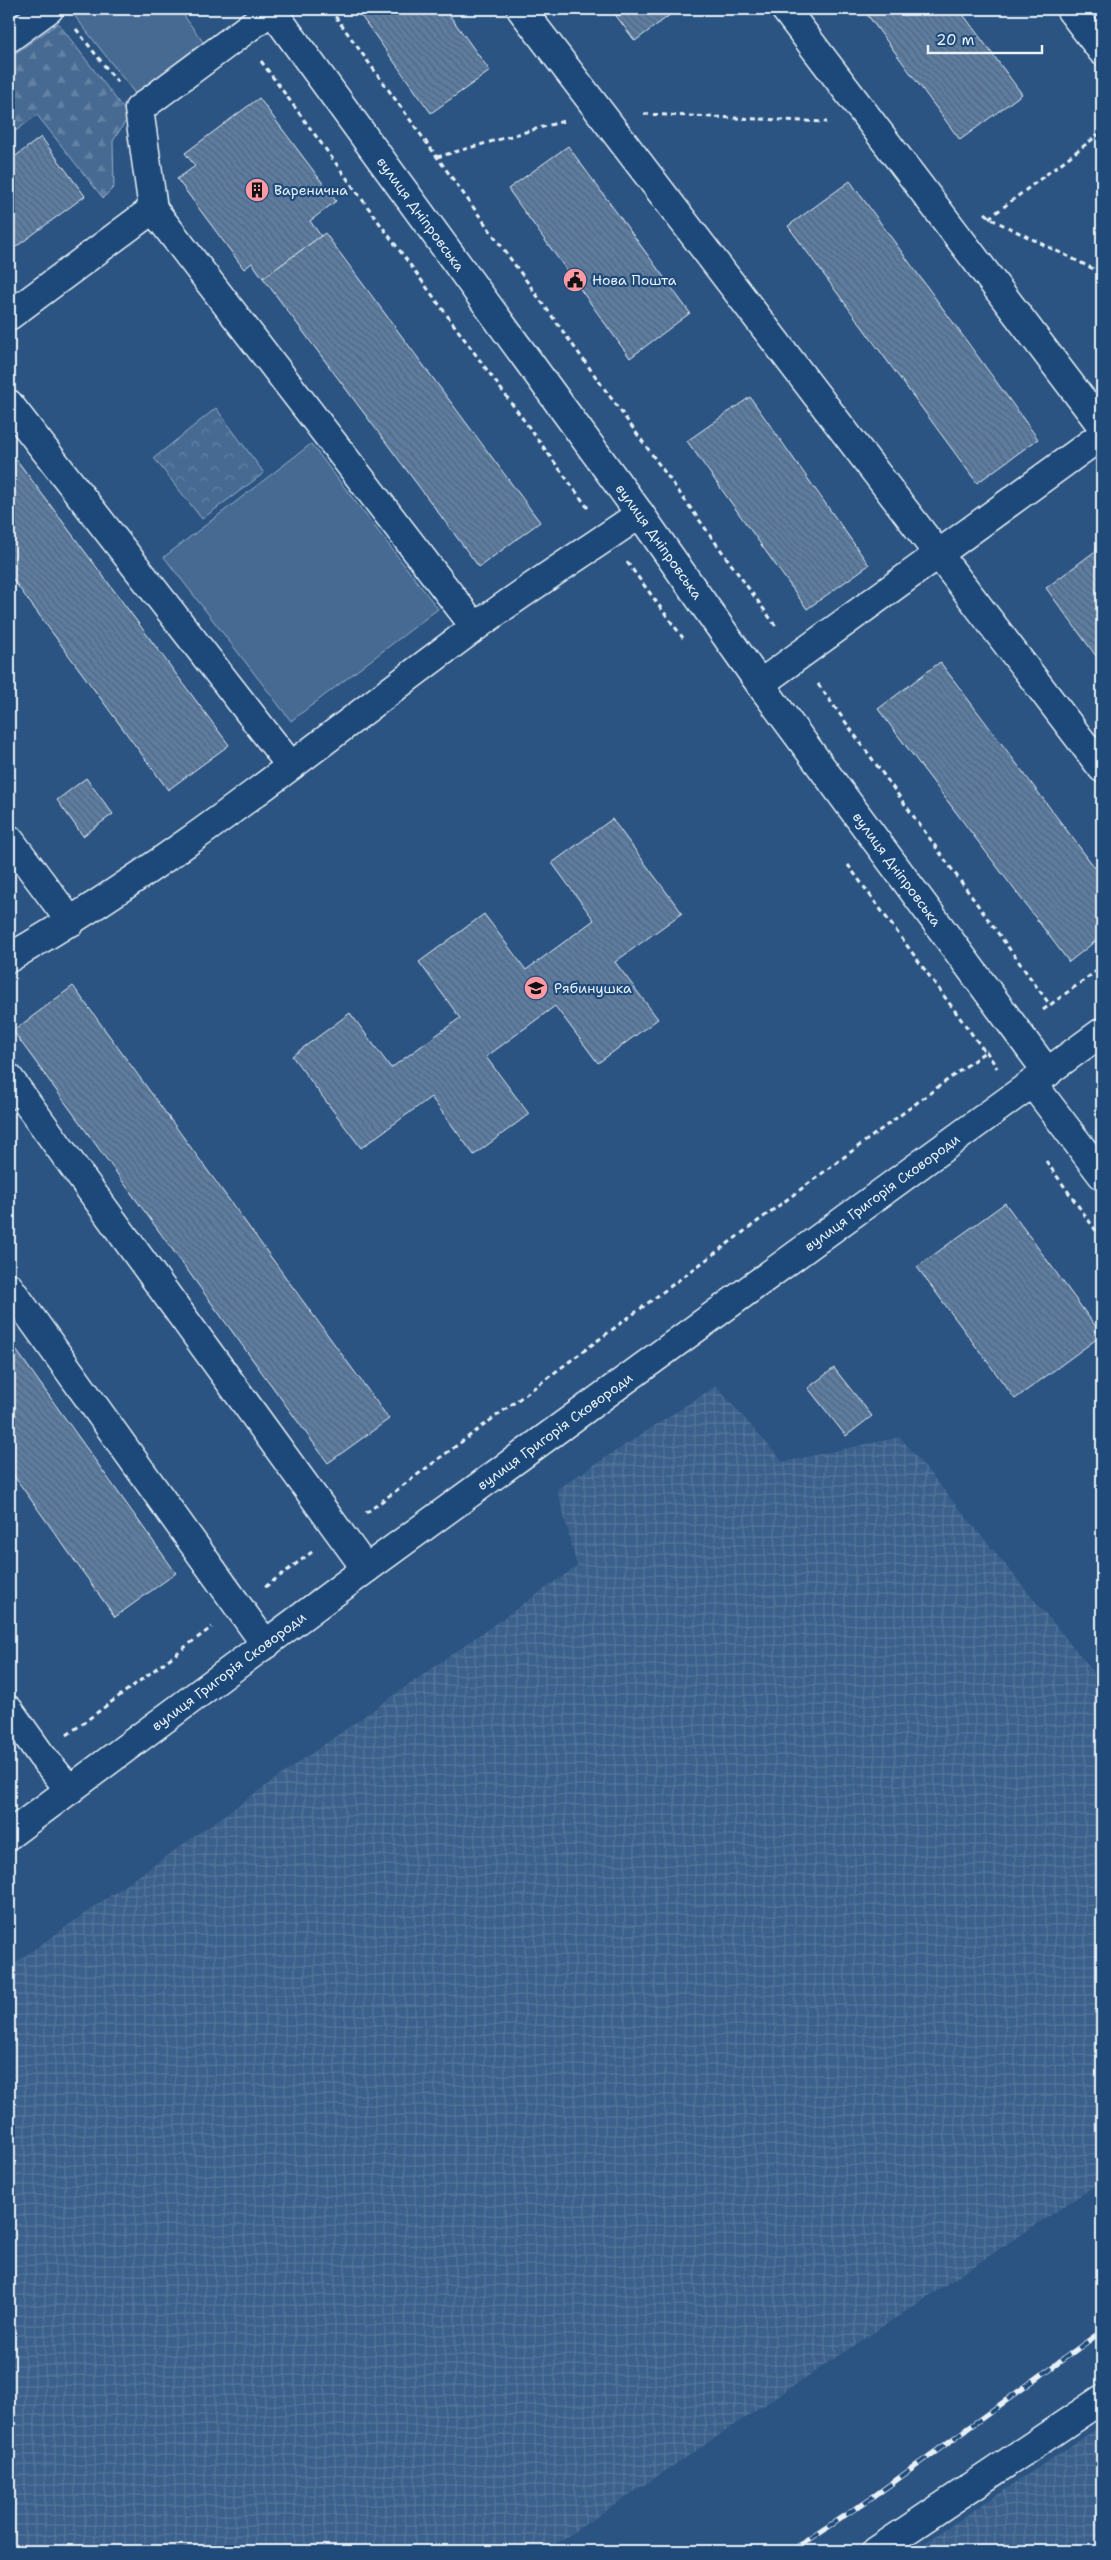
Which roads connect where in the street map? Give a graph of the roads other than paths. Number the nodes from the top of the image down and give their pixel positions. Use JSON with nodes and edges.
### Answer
{"nodes":[{"id":1,"x":49,"y":9,"type":"edge"},
{"id":2,"x":272,"y":9,"type":"edge"},
{"id":3,"x":521,"y":9,"type":"edge"},
{"id":4,"x":785,"y":9,"type":"edge"},
{"id":5,"x":1070,"y":9,"type":"edge"},
{"id":6,"x":9,"y":38,"type":"edge"},
{"id":7,"x":1102,"y":51,"type":"edge"},
{"id":8,"x":152,"y":209,"type":"junction"},
{"id":9,"x":9,"y":316,"type":"edge"},
{"id":10,"x":9,"y":404,"type":"edge"},
{"id":11,"x":1102,"y":426,"type":"edge"},
{"id":12,"x":1102,"y":435,"type":"edge"},
{"id":13,"x":640,"y":514,"type":"junction"},
{"id":14,"x":939,"y":553,"type":"junction"},
{"id":15,"x":475,"y":627,"type":"junction"},
{"id":16,"x":760,"y":684,"type":"junction"},
{"id":17,"x":291,"y":766,"type":"junction"},
{"id":18,"x":1102,"y":768,"type":"edge"},
{"id":19,"x":9,"y":839,"type":"edge"},
{"id":20,"x":71,"y":922,"type":"junction"},
{"id":21,"x":9,"y":958,"type":"edge"},
{"id":22,"x":1102,"y":1032,"type":"edge"},
{"id":23,"x":9,"y":1078,"type":"edge"},
{"id":24,"x":1041,"y":1078,"type":"junction"},
{"id":25,"x":1102,"y":1174,"type":"edge"},
{"id":26,"x":9,"y":1288,"type":"edge"},
{"id":27,"x":366,"y":1569,"type":"junction"},
{"id":28,"x":266,"y":1645,"type":"junction"},
{"id":29,"x":9,"y":1710,"type":"edge"},
{"id":30,"x":70,"y":1790,"type":"junction"},
{"id":31,"x":9,"y":1835,"type":"edge"},
{"id":32,"x":1102,"y":2399,"type":"edge"},
{"id":33,"x":876,"y":2551,"type":"edge"}],
"edges":[{"from":1,"to":6,"type":"street"},
{"from":2,"to":8,"type":"street"},
{"from":2,"to":13,"type":"street","name":"вулиця Дніпровська"},
{"from":3,"to":14,"type":"street"},
{"from":4,"to":11,"type":"street"},
{"from":5,"to":7,"type":"street"},
{"from":8,"to":9,"type":"street"},
{"from":8,"to":15,"type":"street"},
{"from":10,"to":17,"type":"street"},
{"from":12,"to":14,"type":"street"},
{"from":13,"to":15,"type":"street"},
{"from":13,"to":16,"type":"street","name":"вулиця Дніпровська"},
{"from":14,"to":16,"type":"street"},
{"from":14,"to":18,"type":"street"},
{"from":15,"to":17,"type":"street"},
{"from":16,"to":24,"type":"street","name":"вулиця Дніпровська"},
{"from":17,"to":20,"type":"street"},
{"from":19,"to":20,"type":"street"},
{"from":20,"to":21,"type":"street"},
{"from":22,"to":24,"type":"street","name":"вулиця Григорія Сковороди"},
{"from":23,"to":27,"type":"street"},
{"from":24,"to":25,"type":"street","name":"вулиця Дніпровська"},
{"from":24,"to":27,"type":"street","name":"вулиця Григорія Сковороди"},
{"from":26,"to":28,"type":"street"},
{"from":27,"to":28,"type":"street","name":"вулиця Григорія Сковороди"},
{"from":28,"to":30,"type":"street","name":"вулиця Григорія Сковороди"},
{"from":29,"to":30,"type":"street"},
{"from":30,"to":31,"type":"street","name":"вулиця Григорія Сковороди"},
{"from":32,"to":33,"type":"street"}]}
